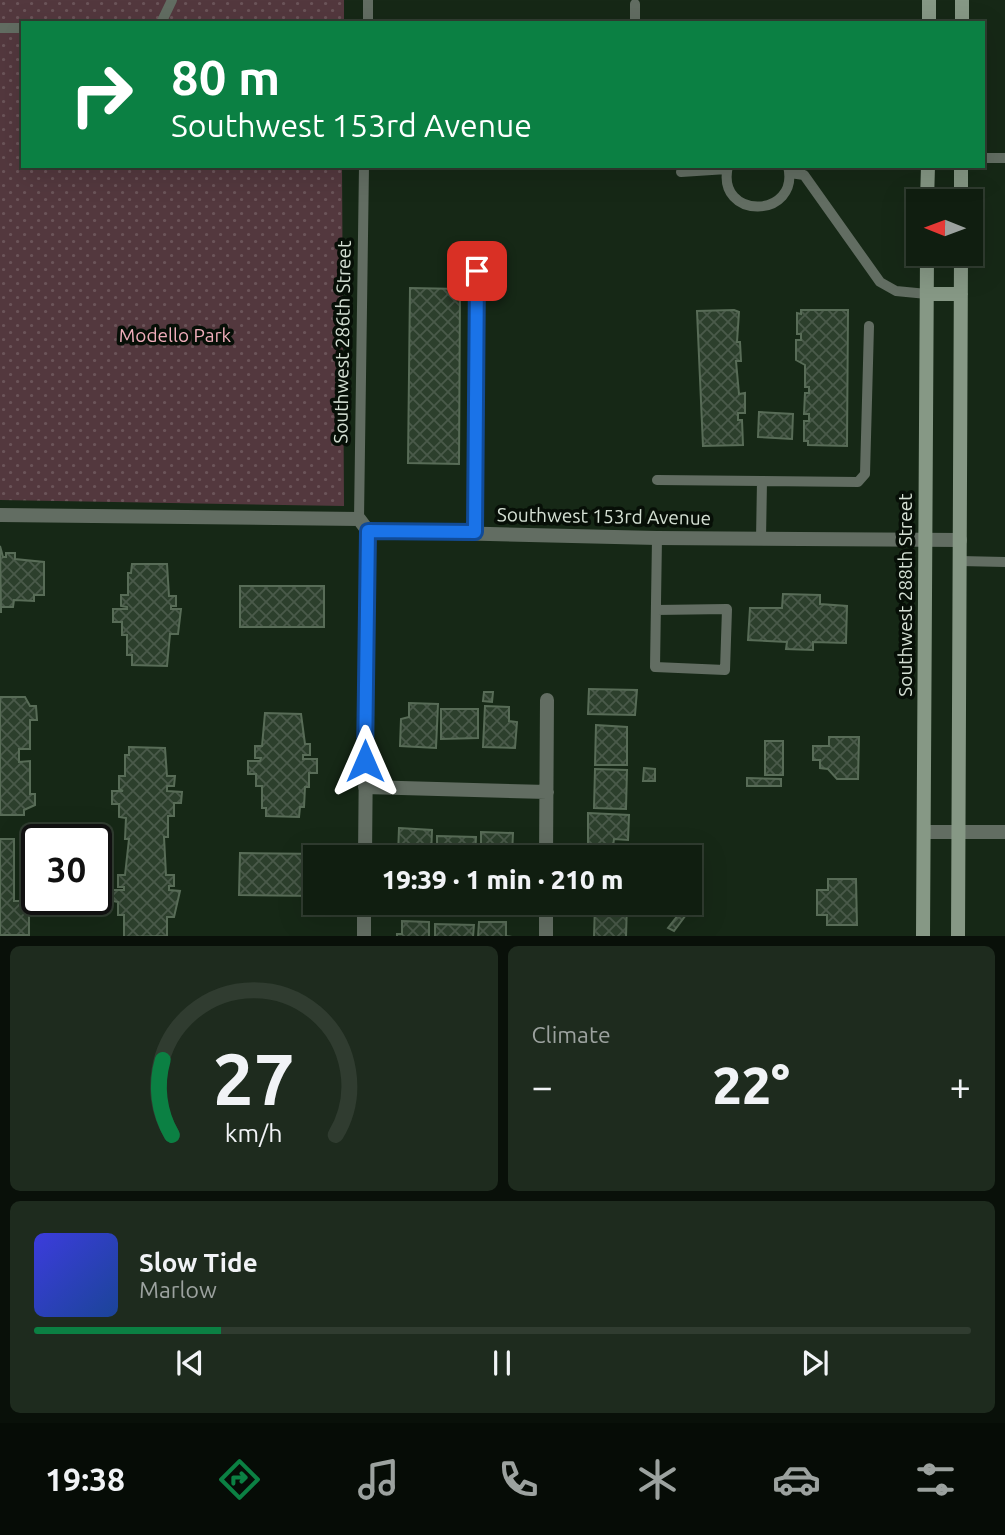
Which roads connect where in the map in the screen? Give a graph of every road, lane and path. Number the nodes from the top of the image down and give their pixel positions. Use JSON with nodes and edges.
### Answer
{"nodes":[{"id":1,"x":172,"y":0,"type":"edge"},
{"id":2,"x":368,"y":0,"type":"edge"},
{"id":3,"x":929,"y":0,"type":"edge"},
{"id":4,"x":962,"y":0,"type":"edge"},
{"id":5,"x":635,"y":4,"type":"dead end"},
{"id":6,"x":162,"y":21,"type":"edge"},
{"id":7,"x":368,"y":21,"type":"edge"},
{"id":8,"x":635,"y":21,"type":"edge"},
{"id":9,"x":929,"y":21,"type":"edge"},
{"id":10,"x":962,"y":21,"type":"edge"},
{"id":11,"x":0,"y":28,"type":"edge"},
{"id":12,"x":21,"y":28,"type":"edge"},
{"id":13,"x":1005,"y":158,"type":"edge"},
{"id":14,"x":985,"y":159,"type":"edge"},
{"id":15,"x":364,"y":168,"type":"edge"},
{"id":16,"x":727,"y":168,"type":"edge"},
{"id":17,"x":928,"y":168,"type":"edge"},
{"id":18,"x":961,"y":168,"type":"edge"},
{"id":19,"x":789,"y":169,"type":"edge"},
{"id":20,"x":681,"y":172,"type":"dead end"},
{"id":21,"x":927,"y":189,"type":"edge"},
{"id":22,"x":961,"y":189,"type":"edge"},
{"id":23,"x":927,"y":266,"type":"edge"},
{"id":24,"x":961,"y":266,"type":"edge"},
{"id":25,"x":477,"y":271,"type":"dead end"},
{"id":26,"x":926,"y":294,"type":"junction"},
{"id":27,"x":961,"y":294,"type":"junction"},
{"id":28,"x":869,"y":326,"type":"dead end"},
{"id":29,"x":657,"y":480,"type":"dead end"},
{"id":30,"x":762,"y":481,"type":"junction"},
{"id":31,"x":0,"y":515,"type":"edge"},
{"id":32,"x":363,"y":525,"type":"junction"},
{"id":33,"x":475,"y":532,"type":"junction"},
{"id":34,"x":657,"y":538,"type":"junction"},
{"id":35,"x":761,"y":539,"type":"junction"},
{"id":36,"x":925,"y":540,"type":"junction"},
{"id":37,"x":960,"y":540,"type":"junction"},
{"id":38,"x":960,"y":561,"type":"junction"},
{"id":39,"x":1005,"y":562,"type":"edge"},
{"id":40,"x":656,"y":610,"type":"junction"},
{"id":41,"x":547,"y":700,"type":"dead end"},
{"id":42,"x":365,"y":787,"type":"junction"},
{"id":43,"x":547,"y":792,"type":"junction"},
{"id":44,"x":924,"y":832,"type":"junction"},
{"id":45,"x":959,"y":832,"type":"junction"},
{"id":46,"x":1005,"y":832,"type":"edge"},
{"id":47,"x":365,"y":845,"type":"edge"},
{"id":48,"x":546,"y":845,"type":"edge"},
{"id":49,"x":364,"y":915,"type":"edge"},
{"id":50,"x":546,"y":915,"type":"edge"},
{"id":51,"x":364,"y":936,"type":"edge"},
{"id":52,"x":546,"y":936,"type":"edge"},
{"id":53,"x":923,"y":936,"type":"edge"},
{"id":54,"x":958,"y":936,"type":"edge"}],
"edges":[{"from":1,"to":6,"type":"lane"},
{"from":2,"to":7,"type":"lane"},
{"from":3,"to":9,"type":"main road"},
{"from":4,"to":10,"type":"main road"},
{"from":5,"to":8,"type":"lane"},
{"from":11,"to":12,"type":"lane"},
{"from":13,"to":14,"type":"lane"},
{"from":15,"to":32,"type":"lane","name":"Southwest 286th Street"},
{"from":16,"to":19,"type":"lane"},
{"from":16,"to":20,"type":"lane"},
{"from":17,"to":21,"type":"main road"},
{"from":18,"to":22,"type":"main road"},
{"from":19,"to":26,"type":"lane"},
{"from":23,"to":26,"type":"main road","name":"Southwest 288th Street"},
{"from":24,"to":27,"type":"main road"},
{"from":25,"to":33,"type":"lane"},
{"from":26,"to":27,"type":"main road"},
{"from":26,"to":36,"type":"main road","name":"Southwest 288th Street"},
{"from":27,"to":37,"type":"main road"},
{"from":28,"to":30,"type":"lane"},
{"from":29,"to":30,"type":"lane"},
{"from":30,"to":35,"type":"lane"},
{"from":31,"to":32,"type":"street","name":"Southwest 153rd Avenue"},
{"from":32,"to":33,"type":"street","name":"Southwest 153rd Avenue"},
{"from":32,"to":42,"type":"street","name":"Southwest 286th Street"},
{"from":33,"to":34,"type":"street","name":"Southwest 153rd Avenue"},
{"from":34,"to":35,"type":"street","name":"Southwest 153rd Avenue"},
{"from":34,"to":40,"type":"lane"},
{"from":35,"to":36,"type":"street","name":"Southwest 153rd Avenue"},
{"from":36,"to":37,"type":"street","name":"Southwest 153rd Avenue"},
{"from":36,"to":44,"type":"main road","name":"Southwest 288th Street"},
{"from":37,"to":38,"type":"main road"},
{"from":38,"to":39,"type":"lane"},
{"from":38,"to":45,"type":"main road"},
{"from":40,"to":40,"type":"lane"},
{"from":41,"to":43,"type":"street"},
{"from":42,"to":43,"type":"street"},
{"from":42,"to":47,"type":"street","name":"Southwest 286th Street"},
{"from":43,"to":48,"type":"street"},
{"from":44,"to":45,"type":"street"},
{"from":44,"to":53,"type":"main road","name":"Southwest 288th Street"},
{"from":45,"to":46,"type":"street"},
{"from":45,"to":54,"type":"main road"},
{"from":49,"to":51,"type":"street"},
{"from":50,"to":52,"type":"street"}]}
